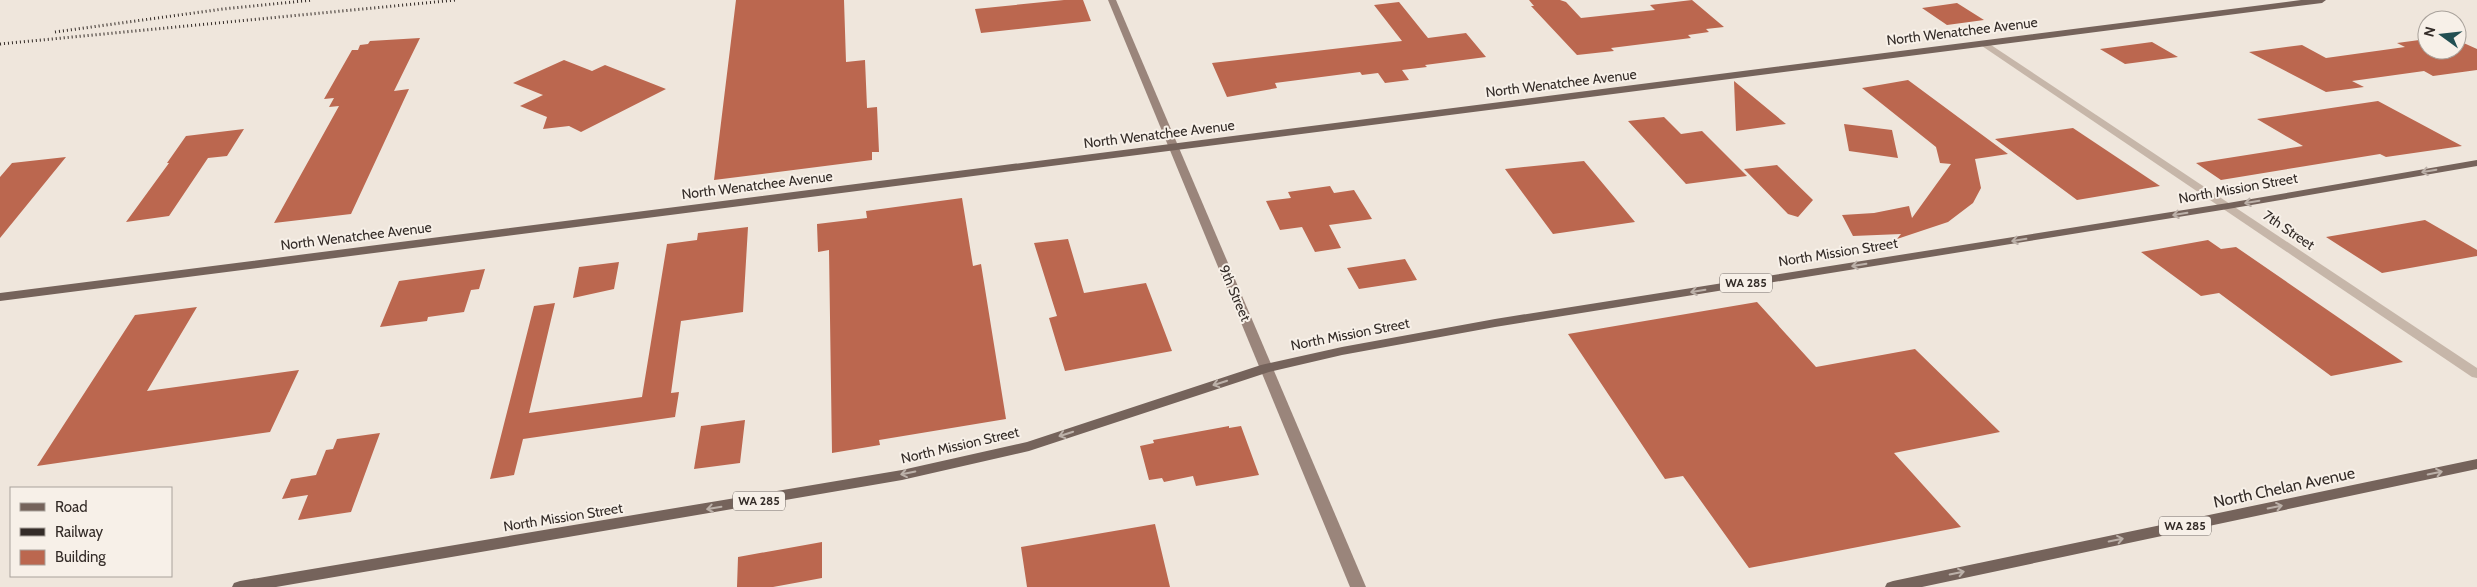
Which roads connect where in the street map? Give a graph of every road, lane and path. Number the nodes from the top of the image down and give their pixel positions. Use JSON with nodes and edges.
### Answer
{"nodes":[{"id":1,"x":1112,"y":0,"type":"edge"},
{"id":2,"x":2322,"y":0,"type":"edge"},
{"id":3,"x":1984,"y":44,"type":"junction"},
{"id":4,"x":1173,"y":147,"type":"junction"},
{"id":5,"x":2477,"y":163,"type":"edge"},
{"id":6,"x":2228,"y":206,"type":"junction"},
{"id":7,"x":0,"y":297,"type":"edge"},
{"id":8,"x":1266,"y":368,"type":"junction"},
{"id":9,"x":2477,"y":374,"type":"edge"},
{"id":10,"x":2477,"y":464,"type":"edge"},
{"id":11,"x":240,"y":587,"type":"edge"},
{"id":12,"x":1358,"y":587,"type":"edge"},
{"id":13,"x":1893,"y":587,"type":"edge"}],
"edges":[{"from":1,"to":4,"type":"street","name":"9th Street"},
{"from":2,"to":3,"type":"main road","name":"North Wenatchee Avenue"},
{"from":3,"to":4,"type":"main road","name":"North Wenatchee Avenue"},
{"from":3,"to":6,"type":"street","name":"7th Street"},
{"from":4,"to":7,"type":"main road","name":"North Wenatchee Avenue"},
{"from":4,"to":8,"type":"street","name":"9th Street"},
{"from":5,"to":6,"type":"main road","name":"North Mission Street","number":"WA 285","one_way":true},
{"from":6,"to":8,"type":"main road","name":"North Mission Street","number":"WA 285","one_way":true},
{"from":6,"to":9,"type":"street","name":"7th Street"},
{"from":8,"to":11,"type":"main road","name":"North Mission Street","number":"WA 285","one_way":true},
{"from":8,"to":12,"type":"street","name":"9th Street"},
{"from":13,"to":10,"type":"main road","name":"North Chelan Avenue","number":"WA 285","one_way":true}]}
